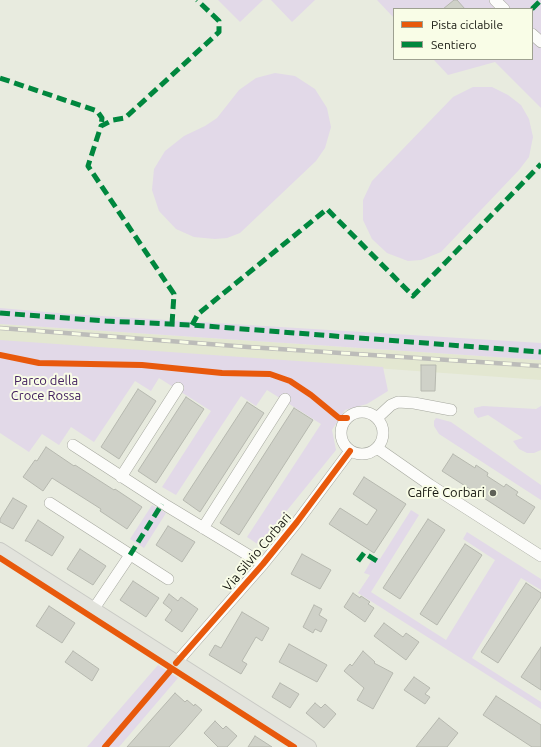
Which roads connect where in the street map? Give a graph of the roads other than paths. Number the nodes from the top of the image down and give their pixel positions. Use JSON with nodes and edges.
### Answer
{"nodes":[{"id":1,"x":495,"y":0,"type":"edge"},
{"id":2,"x":503,"y":8,"type":"edge"},
{"id":3,"x":533,"y":35,"type":"edge"},
{"id":4,"x":541,"y":42,"type":"edge"},
{"id":5,"x":178,"y":388,"type":"dead end"},
{"id":6,"x":285,"y":399,"type":"dead end"},
{"id":7,"x":450,"y":410,"type":"dead end"},
{"id":8,"x":377,"y":418,"type":"junction"},
{"id":9,"x":73,"y":445,"type":"dead end"},
{"id":10,"x":377,"y":448,"type":"junction"},
{"id":11,"x":350,"y":451,"type":"junction"},
{"id":12,"x":121,"y":477,"type":"junction"},
{"id":13,"x":50,"y":503,"type":"dead end"},
{"id":14,"x":203,"y":528,"type":"junction"},
{"id":15,"x":0,"y":550,"type":"edge"},
{"id":16,"x":130,"y":555,"type":"junction"},
{"id":17,"x":541,"y":556,"type":"edge"},
{"id":18,"x":263,"y":564,"type":"junction"},
{"id":19,"x":168,"y":579,"type":"dead end"},
{"id":20,"x":93,"y":610,"type":"junction"},
{"id":21,"x":176,"y":663,"type":"junction"},
{"id":22,"x":309,"y":747,"type":"edge"}],
"edges":[{"from":1,"to":2,"type":"street"},
{"from":3,"to":4,"type":"street"},
{"from":5,"to":12,"type":"street"},
{"from":6,"to":14,"type":"street"},
{"from":7,"to":8,"type":"street"},
{"from":8,"to":10,"type":"street"},
{"from":8,"to":11,"type":"street"},
{"from":9,"to":12,"type":"street","name":"Via Silvio Corbari"},
{"from":10,"to":11,"type":"street"},
{"from":10,"to":17,"type":"street"},
{"from":11,"to":18,"type":"street","name":"Via Silvio Corbari"},
{"from":12,"to":14,"type":"street","name":"Via Silvio Corbari"},
{"from":13,"to":16,"type":"street"},
{"from":14,"to":18,"type":"street","name":"Via Silvio Corbari"},
{"from":15,"to":20,"type":"main road"},
{"from":16,"to":19,"type":"street"},
{"from":16,"to":20,"type":"street"},
{"from":18,"to":21,"type":"street","name":"Via Silvio Corbari"},
{"from":20,"to":21,"type":"main road"},
{"from":21,"to":22,"type":"main road"}]}
